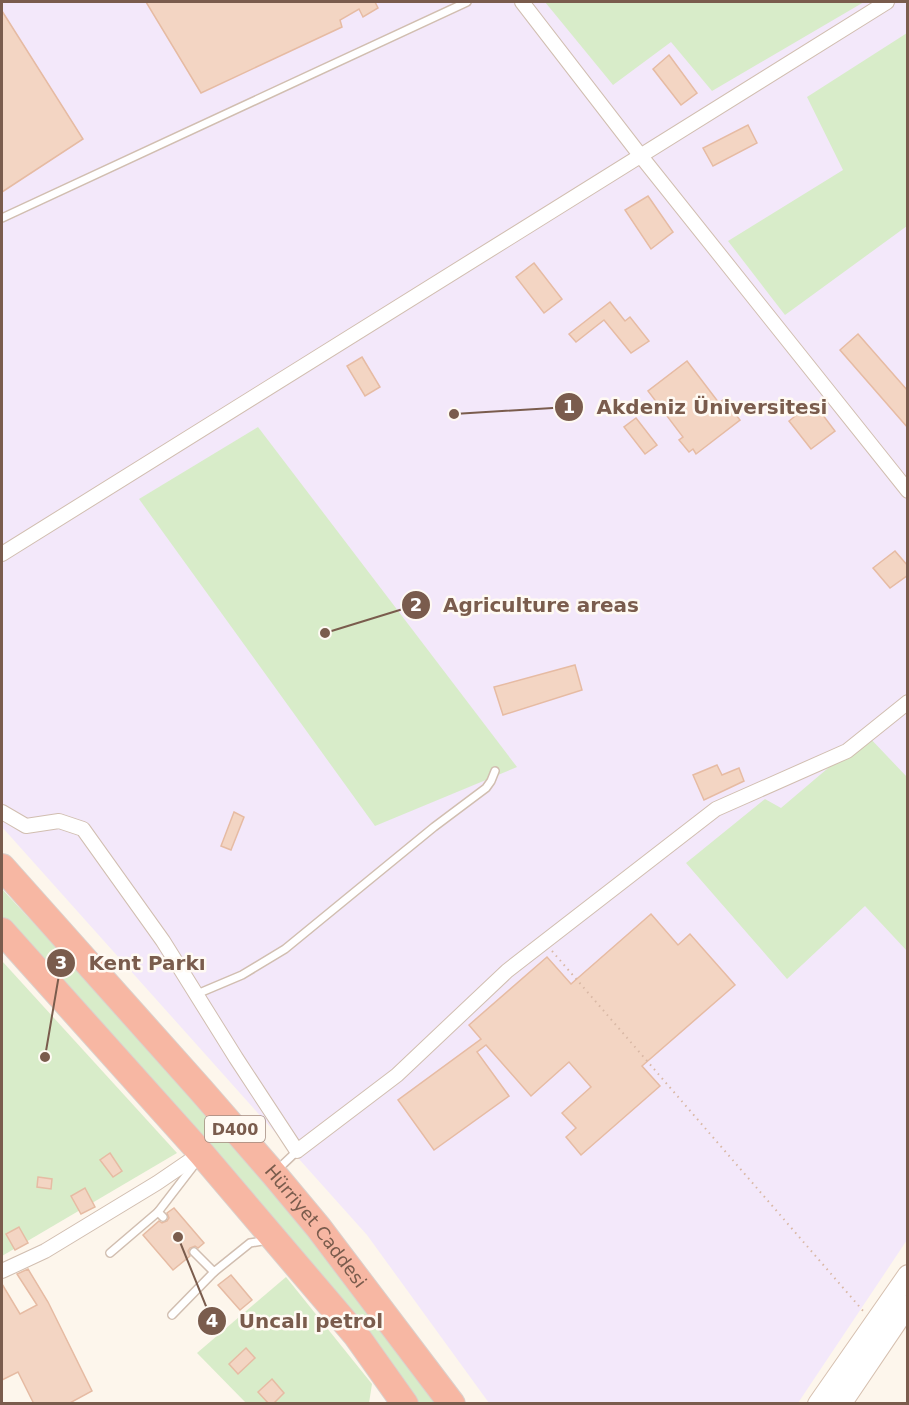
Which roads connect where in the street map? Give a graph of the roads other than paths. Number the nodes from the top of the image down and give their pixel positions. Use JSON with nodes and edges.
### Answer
{"nodes":[{"id":1,"x":467,"y":2,"type":"edge"},
{"id":2,"x":522,"y":2,"type":"edge"},
{"id":3,"x":887,"y":2,"type":"edge"},
{"id":4,"x":640,"y":154,"type":"junction"},
{"id":5,"x":2,"y":218,"type":"edge"},
{"id":6,"x":908,"y":490,"type":"edge"},
{"id":7,"x":2,"y":554,"type":"edge"},
{"id":8,"x":908,"y":702,"type":"edge"},
{"id":9,"x":495,"y":771,"type":"dead end"},
{"id":10,"x":2,"y":812,"type":"edge"},
{"id":11,"x":2,"y":867,"type":"edge"},
{"id":12,"x":2,"y":931,"type":"edge"},
{"id":13,"x":197,"y":994,"type":"junction"},
{"id":14,"x":297,"y":1151,"type":"junction"},
{"id":15,"x":201,"y":1153,"type":"junction"},
{"id":16,"x":273,"y":1173,"type":"junction"},
{"id":17,"x":274,"y":1239,"type":"junction"},
{"id":18,"x":194,"y":1252,"type":"dead end"},
{"id":19,"x":110,"y":1253,"type":"dead end"},
{"id":20,"x":2,"y":1270,"type":"edge"},
{"id":21,"x":214,"y":1272,"type":"junction"},
{"id":22,"x":908,"y":1275,"type":"edge"},
{"id":23,"x":908,"y":1305,"type":"edge"},
{"id":24,"x":172,"y":1315,"type":"dead end"},
{"id":25,"x":393,"y":1392,"type":"edge"},
{"id":26,"x":452,"y":1404,"type":"edge"},
{"id":27,"x":819,"y":1404,"type":"edge"},
{"id":28,"x":841,"y":1404,"type":"edge"}],
"edges":[{"from":1,"to":5,"type":"lane"},
{"from":2,"to":4,"type":"street"},
{"from":3,"to":4,"type":"street"},
{"from":4,"to":6,"type":"street"},
{"from":4,"to":7,"type":"street"},
{"from":8,"to":14,"type":"street"},
{"from":9,"to":13,"type":"lane"},
{"from":10,"to":13,"type":"street"},
{"from":11,"to":16,"type":"highway","name":"Hürriyet Caddesi","number":"D400"},
{"from":12,"to":15,"type":"highway"},
{"from":13,"to":14,"type":"street"},
{"from":14,"to":16,"type":"lane"},
{"from":15,"to":17,"type":"highway"},
{"from":15,"to":19,"type":"lane"},
{"from":15,"to":20,"type":"street"},
{"from":16,"to":26,"type":"highway","name":"Hürriyet Caddesi","number":"D400"},
{"from":17,"to":21,"type":"lane"},
{"from":17,"to":25,"type":"highway"},
{"from":18,"to":21,"type":"lane"},
{"from":21,"to":24,"type":"lane"},
{"from":22,"to":27,"type":"main road"},
{"from":23,"to":28,"type":"main road"}]}
